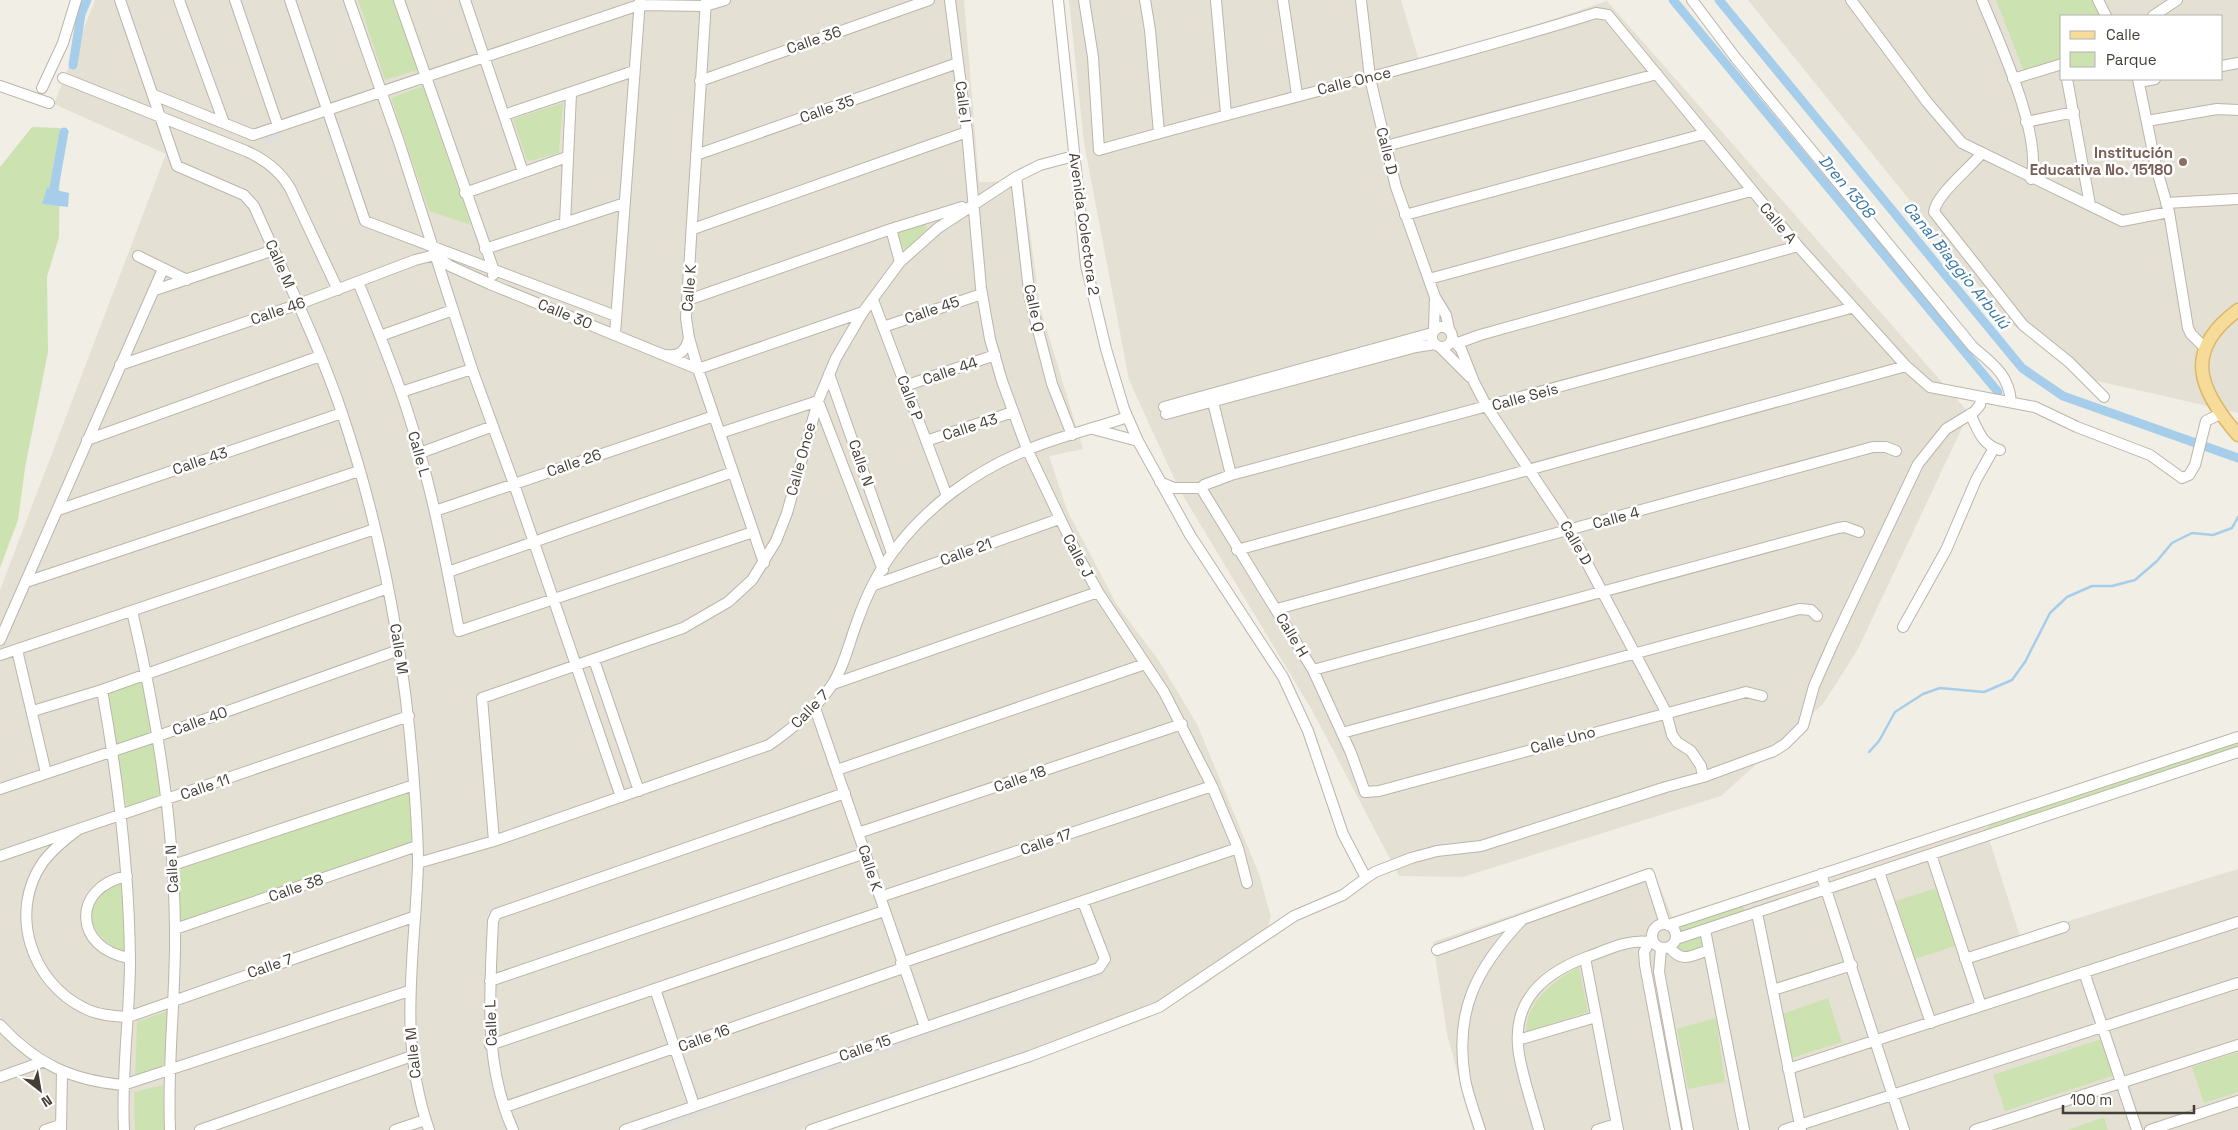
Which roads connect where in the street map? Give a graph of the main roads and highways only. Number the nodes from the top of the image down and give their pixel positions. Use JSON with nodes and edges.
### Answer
{"nodes":[{"id":1,"x":2238,"y":310,"type":"edge"},
{"id":2,"x":2238,"y":435,"type":"edge"}],
"edges":[{"from":1,"to":2,"type":"main road"}]}
